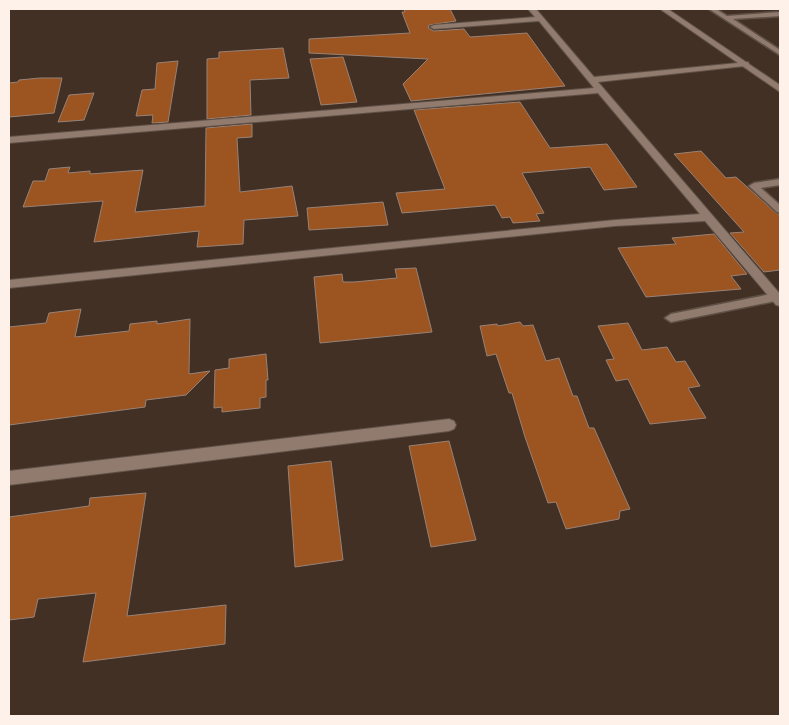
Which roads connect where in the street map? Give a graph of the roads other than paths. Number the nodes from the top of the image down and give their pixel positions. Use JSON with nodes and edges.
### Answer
{"nodes":[{"id":1,"x":532,"y":9,"type":"edge"},
{"id":2,"x":664,"y":9,"type":"edge"},
{"id":3,"x":712,"y":9,"type":"edge"},
{"id":4,"x":780,"y":14,"type":"edge"},
{"id":5,"x":726,"y":18,"type":"junction"},
{"id":6,"x":540,"y":19,"type":"junction"},
{"id":7,"x":434,"y":27,"type":"dead end"},
{"id":8,"x":780,"y":53,"type":"edge"},
{"id":9,"x":745,"y":64,"type":"junction"},
{"id":10,"x":593,"y":80,"type":"junction"},
{"id":11,"x":780,"y":89,"type":"edge"},
{"id":12,"x":602,"y":90,"type":"junction"},
{"id":13,"x":9,"y":140,"type":"edge"},
{"id":14,"x":780,"y":182,"type":"edge"},
{"id":15,"x":780,"y":210,"type":"edge"},
{"id":16,"x":709,"y":217,"type":"junction"},
{"id":17,"x":9,"y":284,"type":"edge"},
{"id":18,"x":778,"y":300,"type":"edge"},
{"id":19,"x":671,"y":318,"type":"dead end"},
{"id":20,"x":449,"y":425,"type":"dead end"},
{"id":21,"x":9,"y":478,"type":"edge"}],
"edges":[{"from":1,"to":6,"type":"street"},
{"from":2,"to":9,"type":"street"},
{"from":3,"to":5,"type":"lane"},
{"from":4,"to":5,"type":"lane"},
{"from":5,"to":8,"type":"lane"},
{"from":6,"to":7,"type":"street"},
{"from":6,"to":10,"type":"street"},
{"from":9,"to":10,"type":"street"},
{"from":9,"to":11,"type":"street"},
{"from":10,"to":12,"type":"street"},
{"from":12,"to":13,"type":"street"},
{"from":12,"to":16,"type":"street"},
{"from":14,"to":15,"type":"lane"},
{"from":16,"to":17,"type":"street"},
{"from":16,"to":18,"type":"street"},
{"from":18,"to":19,"type":"lane"},
{"from":20,"to":21,"type":"street"}]}
